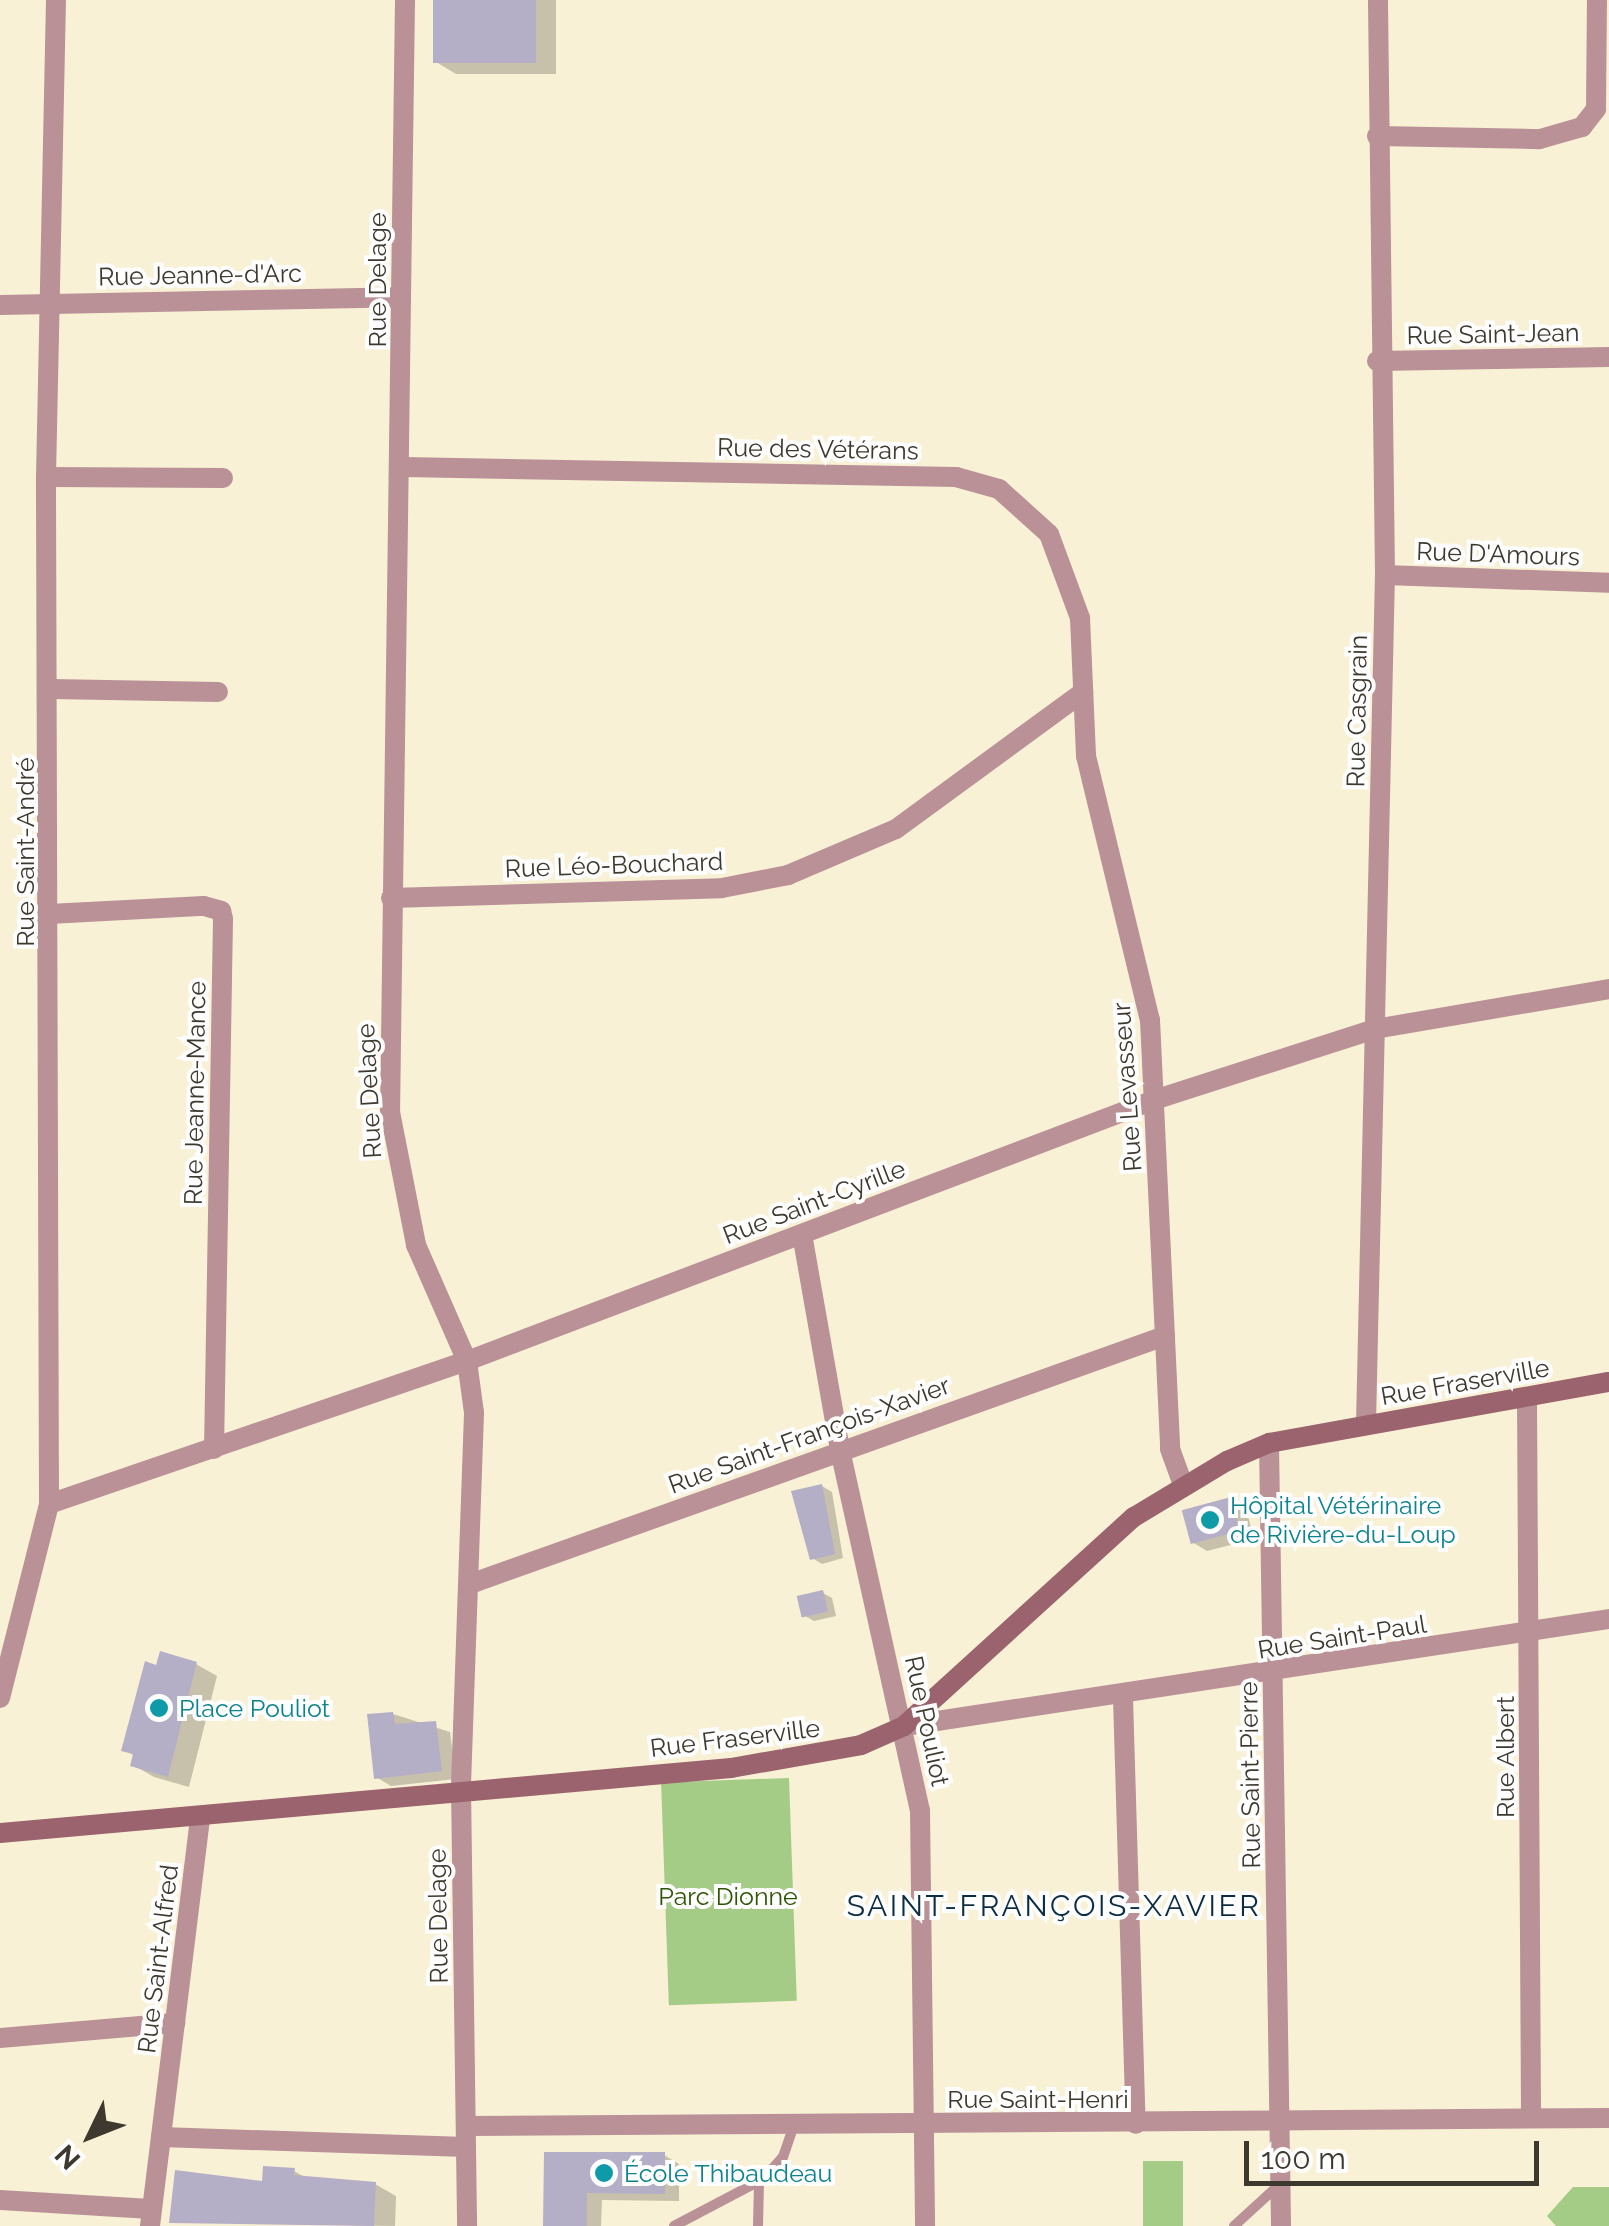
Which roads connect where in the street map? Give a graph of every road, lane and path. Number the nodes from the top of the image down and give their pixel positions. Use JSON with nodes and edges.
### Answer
{"nodes":[{"id":1,"x":56,"y":0,"type":"edge"},
{"id":2,"x":405,"y":0,"type":"edge"},
{"id":3,"x":1378,"y":0,"type":"edge"},
{"id":4,"x":1597,"y":0,"type":"edge"},
{"id":5,"x":1377,"y":136,"type":"junction"},
{"id":6,"x":401,"y":298,"type":"junction"},
{"id":7,"x":52,"y":301,"type":"junction"},
{"id":8,"x":0,"y":305,"type":"edge"},
{"id":9,"x":1609,"y":358,"type":"edge"},
{"id":10,"x":1378,"y":361,"type":"junction"},
{"id":11,"x":403,"y":467,"type":"junction"},
{"id":12,"x":46,"y":478,"type":"junction"},
{"id":13,"x":224,"y":478,"type":"dead end"},
{"id":14,"x":1385,"y":575,"type":"junction"},
{"id":15,"x":1609,"y":583,"type":"edge"},
{"id":16,"x":51,"y":689,"type":"junction"},
{"id":17,"x":218,"y":692,"type":"dead end"},
{"id":18,"x":1083,"y":692,"type":"junction"},
{"id":19,"x":391,"y":898,"type":"junction"},
{"id":20,"x":49,"y":914,"type":"junction"},
{"id":21,"x":1609,"y":989,"type":"edge"},
{"id":22,"x":1375,"y":1029,"type":"junction"},
{"id":23,"x":1154,"y":1100,"type":"junction"},
{"id":24,"x":802,"y":1234,"type":"junction"},
{"id":25,"x":1166,"y":1336,"type":"junction"},
{"id":26,"x":468,"y":1361,"type":"junction"},
{"id":27,"x":1609,"y":1382,"type":"edge"},
{"id":28,"x":1526,"y":1398,"type":"junction"},
{"id":29,"x":1366,"y":1424,"type":"junction"},
{"id":30,"x":1269,"y":1443,"type":"junction"},
{"id":31,"x":214,"y":1448,"type":"junction"},
{"id":32,"x":840,"y":1450,"type":"junction"},
{"id":33,"x":1183,"y":1484,"type":"junction"},
{"id":34,"x":48,"y":1504,"type":"junction"},
{"id":35,"x":470,"y":1584,"type":"junction"},
{"id":36,"x":1609,"y":1620,"type":"edge"},
{"id":37,"x":1529,"y":1632,"type":"junction"},
{"id":38,"x":1274,"y":1673,"type":"junction"},
{"id":39,"x":0,"y":1698,"type":"edge"},
{"id":40,"x":1123,"y":1698,"type":"junction"},
{"id":41,"x":904,"y":1726,"type":"junction"},
{"id":42,"x":462,"y":1789,"type":"junction"},
{"id":43,"x":200,"y":1818,"type":"junction"},
{"id":44,"x":0,"y":1834,"type":"edge"},
{"id":45,"x":175,"y":2022,"type":"junction"},
{"id":46,"x":0,"y":2038,"type":"edge"},
{"id":47,"x":1531,"y":2116,"type":"junction"},
{"id":48,"x":1609,"y":2118,"type":"edge"},
{"id":49,"x":1136,"y":2124,"type":"junction"},
{"id":50,"x":1280,"y":2124,"type":"junction"},
{"id":51,"x":794,"y":2125,"type":"junction"},
{"id":52,"x":927,"y":2125,"type":"junction"},
{"id":53,"x":162,"y":2137,"type":"junction"},
{"id":54,"x":466,"y":2137,"type":"junction"},
{"id":55,"x":759,"y":2183,"type":"junction"},
{"id":56,"x":1281,"y":2183,"type":"junction"},
{"id":57,"x":0,"y":2200,"type":"edge"},
{"id":58,"x":151,"y":2217,"type":"edge"},
{"id":59,"x":467,"y":2226,"type":"edge"},
{"id":60,"x":674,"y":2226,"type":"edge"},
{"id":61,"x":758,"y":2226,"type":"edge"},
{"id":62,"x":925,"y":2226,"type":"edge"},
{"id":63,"x":1234,"y":2226,"type":"edge"},
{"id":64,"x":1281,"y":2226,"type":"edge"}],
"edges":[{"from":1,"to":7,"type":"street","name":"Rue Saint-André"},
{"from":2,"to":6,"type":"street","name":"Rue Delage"},
{"from":3,"to":5,"type":"street","name":"Rue Casgrain"},
{"from":4,"to":5,"type":"street"},
{"from":5,"to":10,"type":"street","name":"Rue Casgrain"},
{"from":6,"to":7,"type":"street","name":"Rue Jeanne-d'Arc"},
{"from":6,"to":11,"type":"street","name":"Rue Delage"},
{"from":7,"to":8,"type":"street","name":"Rue Jeanne-d'Arc"},
{"from":7,"to":12,"type":"street","name":"Rue Saint-André"},
{"from":9,"to":10,"type":"street","name":"Rue Saint-Jean"},
{"from":10,"to":14,"type":"street","name":"Rue Casgrain"},
{"from":11,"to":18,"type":"street","name":"Rue des Vétérans"},
{"from":11,"to":19,"type":"street","name":"Rue Delage"},
{"from":12,"to":13,"type":"street"},
{"from":12,"to":16,"type":"street","name":"Rue Saint-André"},
{"from":14,"to":15,"type":"street","name":"Rue D'Amours"},
{"from":14,"to":22,"type":"street","name":"Rue Casgrain"},
{"from":16,"to":17,"type":"street"},
{"from":16,"to":20,"type":"street","name":"Rue Saint-André"},
{"from":18,"to":19,"type":"street","name":"Rue Léo-Bouchard"},
{"from":18,"to":23,"type":"street","name":"Rue Levasseur"},
{"from":19,"to":26,"type":"street","name":"Rue Delage"},
{"from":20,"to":31,"type":"street","name":"Rue Jeanne-Mance"},
{"from":20,"to":34,"type":"street","name":"Rue Saint-André"},
{"from":21,"to":22,"type":"street","name":"Rue Saint-Cyrille"},
{"from":22,"to":23,"type":"street","name":"Rue Saint-Cyrille"},
{"from":22,"to":29,"type":"street","name":"Rue Casgrain"},
{"from":23,"to":24,"type":"street","name":"Rue Saint-Cyrille"},
{"from":23,"to":25,"type":"street","name":"Rue Levasseur"},
{"from":24,"to":26,"type":"street","name":"Rue Saint-Cyrille"},
{"from":24,"to":32,"type":"street","name":"Rue Pouliot"},
{"from":25,"to":32,"type":"street","name":"Rue Saint-François-Xavier"},
{"from":25,"to":33,"type":"street","name":"Rue Levasseur"},
{"from":26,"to":31,"type":"street","name":"Rue Saint-Cyrille"},
{"from":26,"to":35,"type":"street","name":"Rue Delage"},
{"from":27,"to":28,"type":"main road","name":"Rue Fraserville"},
{"from":28,"to":29,"type":"main road","name":"Rue Fraserville"},
{"from":28,"to":37,"type":"street","name":"Rue Albert"},
{"from":29,"to":30,"type":"main road","name":"Rue Fraserville"},
{"from":30,"to":33,"type":"main road","name":"Rue Fraserville"},
{"from":30,"to":38,"type":"street","name":"Rue Saint-Pierre"},
{"from":31,"to":34,"type":"street","name":"Rue Saint-Cyrille"},
{"from":32,"to":35,"type":"street","name":"Rue Saint-François-Xavier"},
{"from":32,"to":41,"type":"street","name":"Rue Pouliot"},
{"from":33,"to":41,"type":"main road","name":"Rue Fraserville"},
{"from":34,"to":39,"type":"street","name":"Rue Saint-André"},
{"from":35,"to":42,"type":"street","name":"Rue Delage"},
{"from":36,"to":37,"type":"street","name":"Rue Saint-Paul"},
{"from":37,"to":38,"type":"street","name":"Rue Saint-Paul"},
{"from":37,"to":47,"type":"street","name":"Rue Albert"},
{"from":38,"to":40,"type":"street","name":"Rue Saint-Paul"},
{"from":38,"to":50,"type":"street","name":"Rue Saint-Pierre"},
{"from":40,"to":41,"type":"street","name":"Rue Saint-Paul"},
{"from":40,"to":49,"type":"street"},
{"from":41,"to":42,"type":"main road","name":"Rue Fraserville"},
{"from":41,"to":52,"type":"street","name":"Rue Pouliot"},
{"from":42,"to":43,"type":"main road","name":"Rue Fraserville"},
{"from":42,"to":54,"type":"street","name":"Rue Delage"},
{"from":43,"to":44,"type":"main road","name":"Rue Fraserville"},
{"from":43,"to":45,"type":"street","name":"Rue Saint-Alfred"},
{"from":45,"to":46,"type":"street"},
{"from":45,"to":53,"type":"street","name":"Rue Saint-Alfred"},
{"from":47,"to":48,"type":"street","name":"Rue Saint-Henri"},
{"from":47,"to":50,"type":"street","name":"Rue Saint-Henri"},
{"from":49,"to":50,"type":"street","name":"Rue Saint-Henri"},
{"from":49,"to":52,"type":"street","name":"Rue Saint-Henri"},
{"from":50,"to":56,"type":"street","name":"Rue Saint-Pierre"},
{"from":51,"to":52,"type":"street","name":"Rue Saint-Henri"},
{"from":51,"to":54,"type":"street","name":"Rue Saint-Henri"},
{"from":51,"to":55,"type":"lane"},
{"from":52,"to":62,"type":"street","name":"Rue Pouliot"},
{"from":53,"to":54,"type":"street","name":"Rue Saint-Henri"},
{"from":53,"to":58,"type":"street","name":"Rue Saint-Alfred"},
{"from":54,"to":59,"type":"street","name":"Rue Delage"},
{"from":55,"to":60,"type":"lane"},
{"from":55,"to":61,"type":"lane"},
{"from":56,"to":63,"type":"lane"},
{"from":56,"to":64,"type":"street","name":"Rue Saint-Pierre"},
{"from":57,"to":58,"type":"street"}]}
